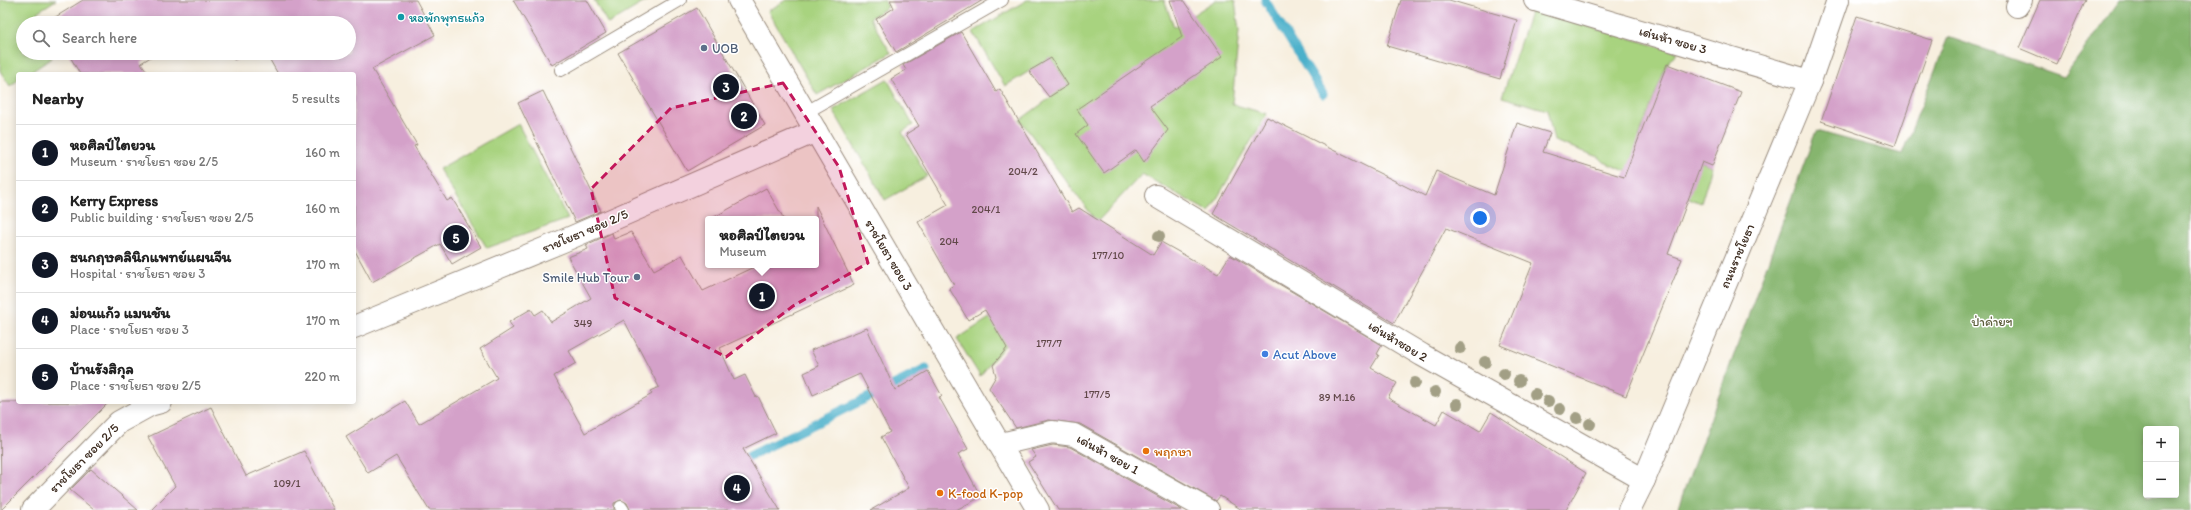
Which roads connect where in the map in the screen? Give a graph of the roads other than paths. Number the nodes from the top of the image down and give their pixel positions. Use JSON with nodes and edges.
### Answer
{"nodes":[{"id":1,"x":680,"y":0,"type":"edge"},
{"id":2,"x":739,"y":0,"type":"edge"},
{"id":3,"x":1002,"y":0,"type":"edge"},
{"id":4,"x":1535,"y":0,"type":"edge"},
{"id":5,"x":1838,"y":0,"type":"edge"},
{"id":6,"x":561,"y":70,"type":"dead end"},
{"id":7,"x":1810,"y":81,"type":"junction"},
{"id":8,"x":810,"y":122,"type":"junction"},
{"id":9,"x":1156,"y":196,"type":"dead end"},
{"id":10,"x":356,"y":326,"type":"edge"},
{"id":11,"x":151,"y":404,"type":"edge"},
{"id":12,"x":1000,"y":444,"type":"junction"},
{"id":13,"x":1644,"y":480,"type":"junction"},
{"id":14,"x":33,"y":510,"type":"edge"},
{"id":15,"x":1038,"y":510,"type":"edge"},
{"id":16,"x":1208,"y":510,"type":"edge"},
{"id":17,"x":1629,"y":510,"type":"edge"}],
"edges":[{"from":1,"to":6,"type":"lane"},
{"from":2,"to":8,"type":"street","name":"ราชโยธา ซอย 3"},
{"from":3,"to":8,"type":"lane"},
{"from":4,"to":7,"type":"street","name":"เด่นห้า ซอย 3"},
{"from":5,"to":7,"type":"street","name":"ถนนราชโยธา"},
{"from":7,"to":13,"type":"street","name":"ถนนราชโยธา"},
{"from":8,"to":10,"type":"street","name":"ราชโยธา ซอย 2/5"},
{"from":8,"to":12,"type":"street","name":"ราชโยธา ซอย 3"},
{"from":9,"to":13,"type":"street","name":"เด่นห้าซอย 2"},
{"from":11,"to":14,"type":"street","name":"ราชโยธา ซอย 2/5"},
{"from":12,"to":15,"type":"street","name":"ราชโยธา ซอย 3"},
{"from":12,"to":16,"type":"street","name":"เด่นห้า ซอย 1"},
{"from":13,"to":17,"type":"street","name":"ถนนราชโยธา"}]}
